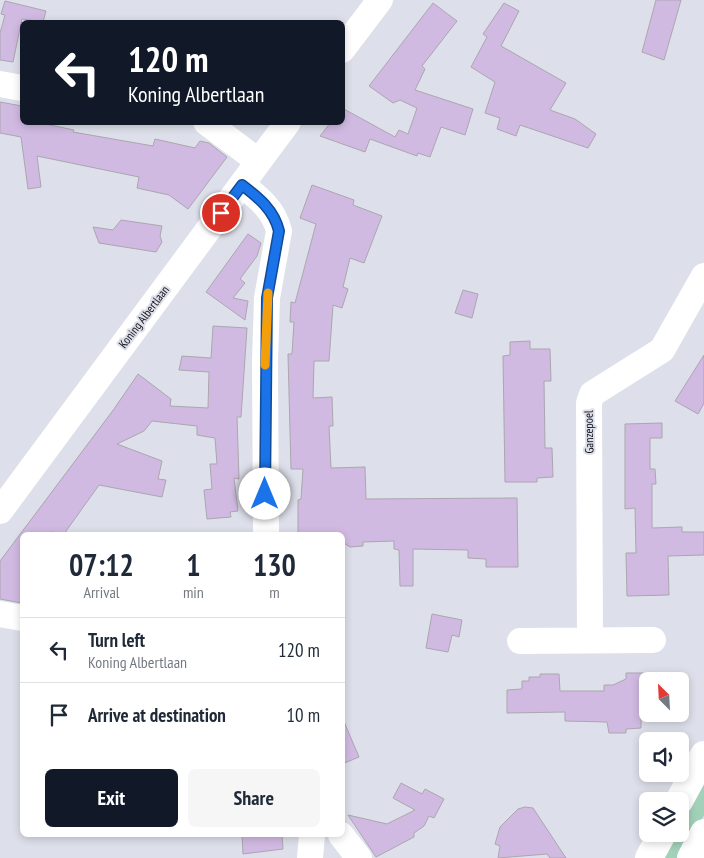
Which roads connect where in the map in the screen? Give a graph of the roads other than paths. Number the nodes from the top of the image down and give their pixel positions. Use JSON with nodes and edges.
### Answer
{"nodes":[{"id":1,"x":380,"y":0,"type":"edge"},
{"id":2,"x":345,"y":46,"type":"edge"},
{"id":3,"x":0,"y":84,"type":"edge"},
{"id":4,"x":20,"y":88,"type":"edge"},
{"id":5,"x":210,"y":125,"type":"edge"},
{"id":6,"x":278,"y":126,"type":"edge"},
{"id":7,"x":258,"y":162,"type":"junction"},
{"id":8,"x":242,"y":185,"type":"junction"},
{"id":9,"x":704,"y":276,"type":"edge"},
{"id":10,"x":0,"y":511,"type":"edge"},
{"id":11,"x":266,"y":532,"type":"edge"},
{"id":12,"x":0,"y":614,"type":"edge"},
{"id":13,"x":20,"y":618,"type":"edge"},
{"id":14,"x":590,"y":639,"type":"junction"},
{"id":15,"x":653,"y":640,"type":"dead end"},
{"id":16,"x":520,"y":641,"type":"dead end"},
{"id":17,"x":704,"y":755,"type":"edge"},
{"id":18,"x":685,"y":792,"type":"edge"},
{"id":19,"x":704,"y":833,"type":"edge"},
{"id":20,"x":312,"y":837,"type":"edge"},
{"id":21,"x":343,"y":837,"type":"edge"},
{"id":22,"x":658,"y":842,"type":"edge"},
{"id":23,"x":310,"y":858,"type":"edge"},
{"id":24,"x":358,"y":858,"type":"edge"},
{"id":25,"x":649,"y":858,"type":"edge"},
{"id":26,"x":691,"y":858,"type":"edge"}],
"edges":[{"from":1,"to":2,"type":"street"},
{"from":3,"to":4,"type":"street"},
{"from":5,"to":7,"type":"street"},
{"from":6,"to":7,"type":"street","name":"Koning Albertlaan"},
{"from":7,"to":8,"type":"street","name":"Koning Albertlaan"},
{"from":8,"to":10,"type":"street","name":"Koning Albertlaan"},
{"from":8,"to":11,"type":"street"},
{"from":9,"to":14,"type":"street","name":"Ganzepoel"},
{"from":12,"to":13,"type":"street"},
{"from":14,"to":15,"type":"street"},
{"from":14,"to":16,"type":"street"},
{"from":17,"to":18,"type":"main road"},
{"from":19,"to":26,"type":"main road"},
{"from":20,"to":23,"type":"street"},
{"from":21,"to":24,"type":"street"},
{"from":22,"to":25,"type":"main road"}]}
